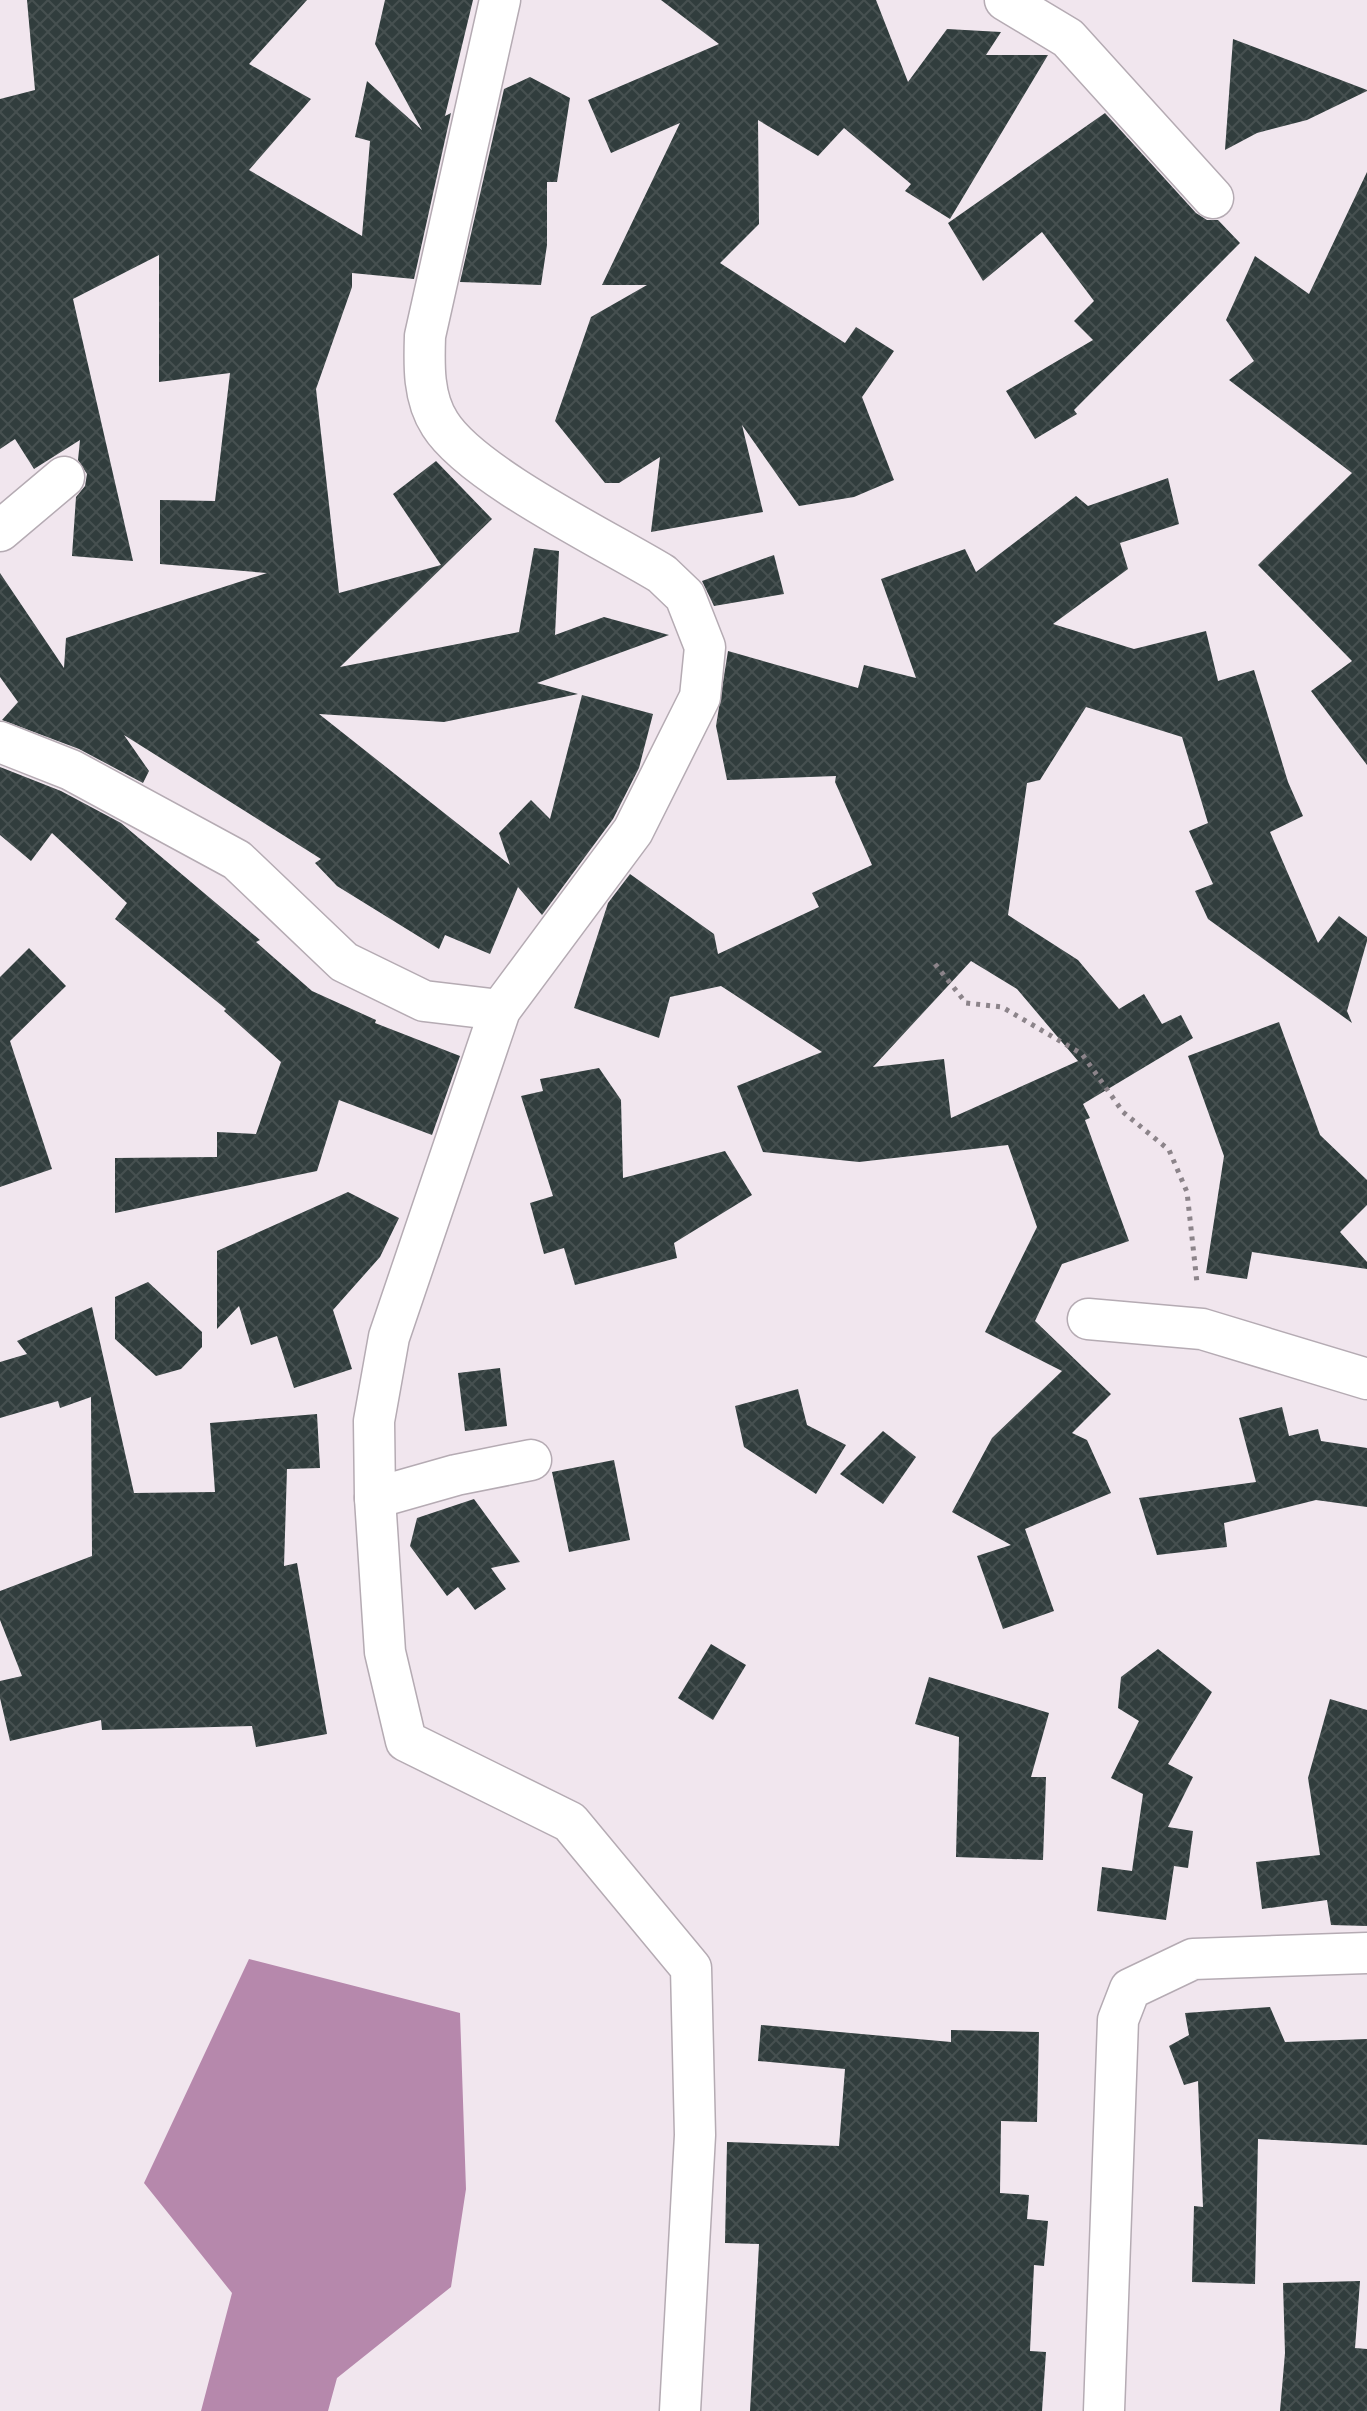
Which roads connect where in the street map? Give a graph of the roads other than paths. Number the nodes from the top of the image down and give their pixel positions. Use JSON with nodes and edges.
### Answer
{"nodes":[{"id":1,"x":500,"y":0,"type":"edge"},
{"id":2,"x":1005,"y":0,"type":"edge"},
{"id":3,"x":1213,"y":198,"type":"dead end"},
{"id":4,"x":64,"y":477,"type":"dead end"},
{"id":5,"x":0,"y":531,"type":"edge"},
{"id":6,"x":0,"y":742,"type":"edge"},
{"id":7,"x":500,"y":1010,"type":"junction"},
{"id":8,"x":1088,"y":1319,"type":"dead end"},
{"id":9,"x":1367,"y":1379,"type":"edge"},
{"id":10,"x":531,"y":1460,"type":"dead end"},
{"id":11,"x":375,"y":1498,"type":"junction"},
{"id":12,"x":1367,"y":1953,"type":"edge"},
{"id":13,"x":680,"y":2411,"type":"edge"},
{"id":14,"x":1104,"y":2411,"type":"edge"}],
"edges":[{"from":1,"to":7,"type":"street"},
{"from":2,"to":3,"type":"street"},
{"from":4,"to":5,"type":"street"},
{"from":6,"to":7,"type":"street"},
{"from":7,"to":11,"type":"street"},
{"from":8,"to":9,"type":"street"},
{"from":10,"to":11,"type":"street"},
{"from":11,"to":13,"type":"street"},
{"from":12,"to":14,"type":"street"}]}
